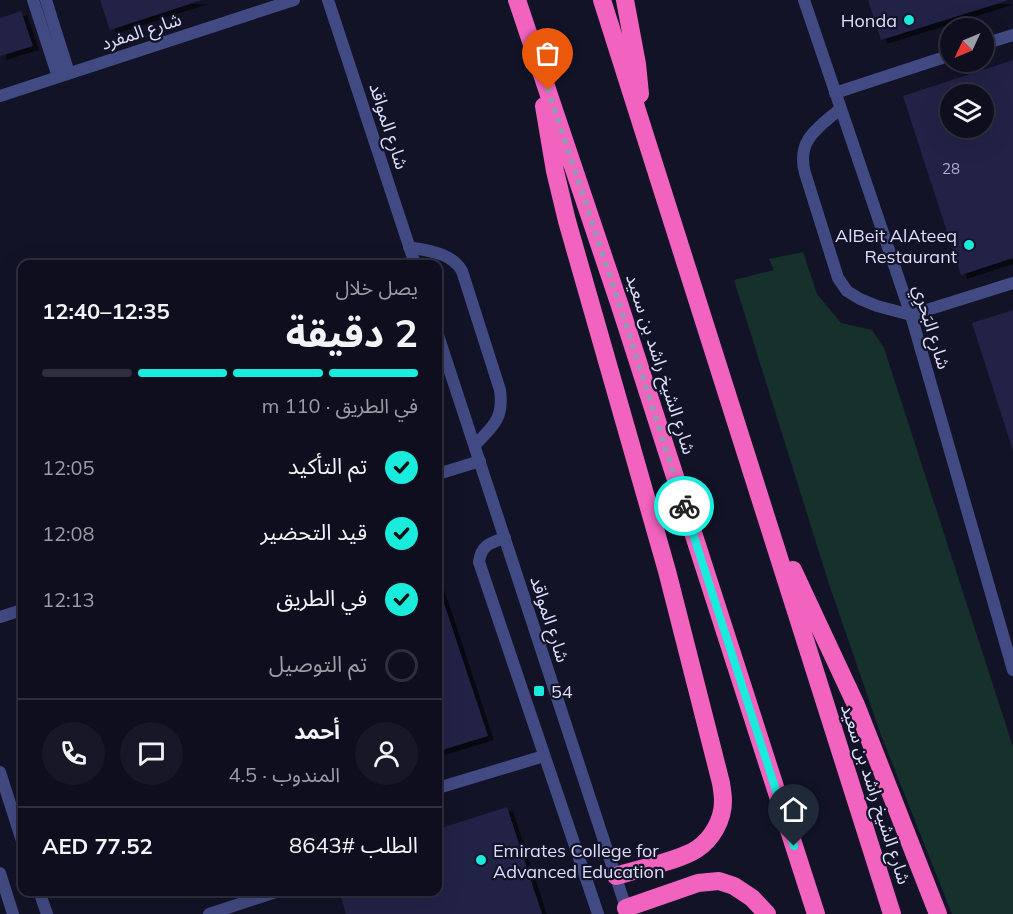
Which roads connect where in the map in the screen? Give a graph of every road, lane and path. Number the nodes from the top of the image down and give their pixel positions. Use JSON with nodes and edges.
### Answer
{"nodes":[{"id":1,"x":33,"y":0,"type":"edge"},
{"id":2,"x":45,"y":0,"type":"edge"},
{"id":3,"x":294,"y":0,"type":"edge"},
{"id":4,"x":328,"y":0,"type":"edge"},
{"id":5,"x":517,"y":0,"type":"edge"},
{"id":6,"x":602,"y":0,"type":"edge"},
{"id":7,"x":625,"y":0,"type":"edge"},
{"id":8,"x":804,"y":0,"type":"edge"},
{"id":9,"x":1013,"y":35,"type":"edge"},
{"id":10,"x":994,"y":41,"type":"edge"},
{"id":11,"x":940,"y":59,"type":"edge"},
{"id":12,"x":540,"y":68,"type":"junction"},
{"id":13,"x":64,"y":75,"type":"junction"},
{"id":14,"x":835,"y":93,"type":"junction"},
{"id":15,"x":0,"y":96,"type":"edge"},
{"id":16,"x":840,"y":109,"type":"junction"},
{"id":17,"x":645,"y":132,"type":"junction"},
{"id":18,"x":409,"y":247,"type":"junction"},
{"id":19,"x":414,"y":260,"type":"edge"},
{"id":20,"x":1013,"y":283,"type":"edge"},
{"id":21,"x":911,"y":315,"type":"junction"},
{"id":22,"x":442,"y":347,"type":"edge"},
{"id":23,"x":474,"y":446,"type":"junction"},
{"id":24,"x":480,"y":461,"type":"junction"},
{"id":25,"x":442,"y":473,"type":"edge"},
{"id":26,"x":762,"y":506,"type":"junction"},
{"id":27,"x":505,"y":538,"type":"junction"},
{"id":28,"x":18,"y":611,"type":"edge"},
{"id":29,"x":0,"y":617,"type":"edge"},
{"id":30,"x":1013,"y":670,"type":"edge"},
{"id":31,"x":544,"y":756,"type":"junction"},
{"id":32,"x":0,"y":772,"type":"edge"},
{"id":33,"x":442,"y":787,"type":"edge"},
{"id":34,"x":18,"y":828,"type":"edge"},
{"id":35,"x":0,"y":873,"type":"edge"},
{"id":36,"x":616,"y":876,"type":"junction"},
{"id":37,"x":41,"y":896,"type":"edge"},
{"id":38,"x":264,"y":896,"type":"edge"},
{"id":39,"x":627,"y":911,"type":"edge"},
{"id":40,"x":13,"y":914,"type":"edge"},
{"id":41,"x":47,"y":914,"type":"edge"},
{"id":42,"x":209,"y":914,"type":"edge"},
{"id":43,"x":598,"y":914,"type":"edge"},
{"id":44,"x":767,"y":914,"type":"edge"},
{"id":45,"x":816,"y":914,"type":"edge"},
{"id":46,"x":892,"y":914,"type":"edge"},
{"id":47,"x":938,"y":914,"type":"edge"}],
"edges":[{"from":1,"to":13,"type":"street"},
{"from":2,"to":13,"type":"street"},
{"from":3,"to":13,"type":"street","name":"شارع المفرد"},
{"from":4,"to":18,"type":"street","name":"شارع المواقد"},
{"from":5,"to":12,"type":"highway","name":"شارع الشيخ راشد بن سعيد"},
{"from":6,"to":17,"type":"highway","name":"شارع الشيخ راشد بن سعيد"},
{"from":7,"to":17,"type":"highway"},
{"from":8,"to":14,"type":"street","name":"شارع البَحرِي"},
{"from":9,"to":10,"type":"street"},
{"from":11,"to":14,"type":"street"},
{"from":12,"to":36,"type":"highway"},
{"from":12,"to":45,"type":"highway","name":"شارع الشيخ راشد بن سعيد"},
{"from":13,"to":15,"type":"street","name":"شارع المفرد"},
{"from":14,"to":16,"type":"street","name":"شارع البَحرِي"},
{"from":16,"to":21,"type":"street","name":"شارع البَحرِي"},
{"from":16,"to":21,"type":"street"},
{"from":17,"to":26,"type":"highway","name":"شارع الشيخ راشد بن سعيد"},
{"from":18,"to":19,"type":"street","name":"شارع المواقد"},
{"from":18,"to":23,"type":"street"},
{"from":20,"to":21,"type":"street"},
{"from":21,"to":30,"type":"street","name":"شارع البَحرِي"},
{"from":22,"to":23,"type":"street","name":"شارع المواقد"},
{"from":23,"to":24,"type":"street","name":"شارع المواقد"},
{"from":24,"to":25,"type":"street"},
{"from":24,"to":27,"type":"street","name":"شارع المواقد"},
{"from":26,"to":46,"type":"highway","name":"شارع الشيخ راشد بن سعيد"},
{"from":26,"to":47,"type":"highway"},
{"from":27,"to":31,"type":"street"},
{"from":27,"to":36,"type":"street","name":"شارع المواقد"},
{"from":28,"to":29,"type":"street"},
{"from":31,"to":33,"type":"street"},
{"from":31,"to":43,"type":"street"},
{"from":32,"to":34,"type":"street"},
{"from":35,"to":40,"type":"street"},
{"from":36,"to":39,"type":"street","name":"شارع المواقد"},
{"from":37,"to":41,"type":"street"},
{"from":38,"to":42,"type":"street"},
{"from":39,"to":44,"type":"highway"}]}
